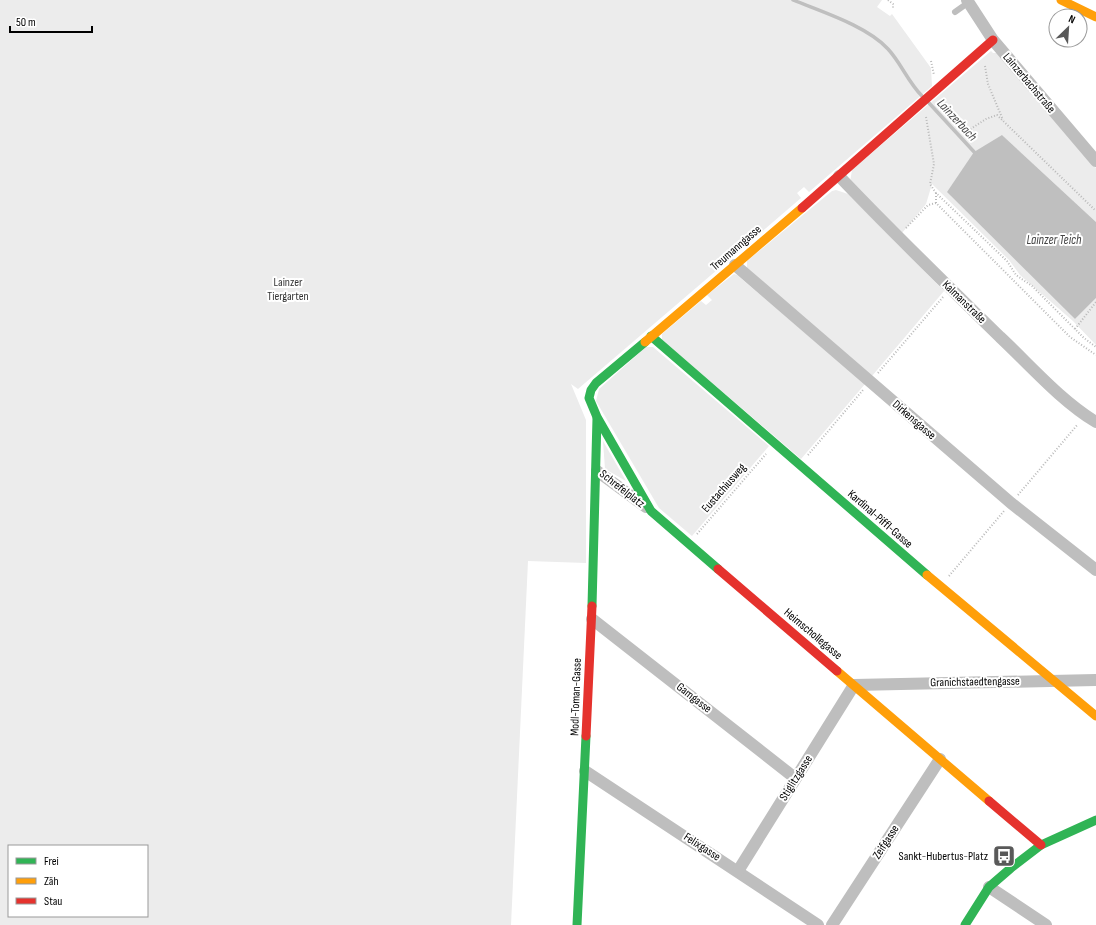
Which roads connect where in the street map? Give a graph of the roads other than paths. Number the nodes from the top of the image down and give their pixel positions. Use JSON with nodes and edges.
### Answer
{"nodes":[{"id":1,"x":1061,"y":0,"type":"edge"},
{"id":2,"x":968,"y":1,"type":"edge"},
{"id":3,"x":955,"y":12,"type":"dead end"},
{"id":4,"x":1096,"y":17,"type":"edge"},
{"id":5,"x":997,"y":45,"type":"junction"},
{"id":6,"x":1096,"y":161,"type":"edge"},
{"id":7,"x":839,"y":176,"type":"junction"},
{"id":8,"x":735,"y":265,"type":"junction"},
{"id":9,"x":651,"y":336,"type":"junction"},
{"id":10,"x":597,"y":417,"type":"junction"},
{"id":11,"x":1096,"y":422,"type":"edge"},
{"id":12,"x":597,"y":471,"type":"junction"},
{"id":13,"x":651,"y":511,"type":"junction"},
{"id":14,"x":1096,"y":570,"type":"edge"},
{"id":15,"x":592,"y":619,"type":"junction"},
{"id":16,"x":1096,"y":680,"type":"edge"},
{"id":17,"x":1054,"y":681,"type":"junction"},
{"id":18,"x":854,"y":685,"type":"junction"},
{"id":19,"x":1096,"y":716,"type":"edge"},
{"id":20,"x":940,"y":759,"type":"junction"},
{"id":21,"x":585,"y":771,"type":"junction"},
{"id":22,"x":795,"y":778,"type":"junction"},
{"id":23,"x":1096,"y":820,"type":"edge"},
{"id":24,"x":1041,"y":845,"type":"junction"},
{"id":25,"x":738,"y":872,"type":"junction"},
{"id":26,"x":989,"y":887,"type":"junction"},
{"id":27,"x":577,"y":925,"type":"edge"},
{"id":28,"x":818,"y":925,"type":"edge"},
{"id":29,"x":832,"y":925,"type":"edge"},
{"id":30,"x":965,"y":925,"type":"edge"},
{"id":31,"x":1046,"y":925,"type":"edge"}],
"edges":[{"from":1,"to":4,"type":"street"},
{"from":2,"to":3,"type":"lane"},
{"from":2,"to":5,"type":"street","name":"Lainzerbachstraße"},
{"from":5,"to":6,"type":"street","name":"Lainzerbachstraße"},
{"from":5,"to":7,"type":"street","name":"Treumanngasse"},
{"from":7,"to":8,"type":"street","name":"Treumanngasse"},
{"from":7,"to":11,"type":"street","name":"Kalmanstraße"},
{"from":8,"to":9,"type":"street","name":"Treumanngasse"},
{"from":8,"to":14,"type":"street","name":"Dirkensgasse"},
{"from":9,"to":10,"type":"street","name":"Treumanngasse"},
{"from":9,"to":17,"type":"street","name":"Kardinal-Piffl-Gasse"},
{"from":10,"to":12,"type":"street","name":"Schrefelplatz"},
{"from":10,"to":13,"type":"street","name":"Heimschollegasse"},
{"from":12,"to":13,"type":"street","name":"Schrefelplatz"},
{"from":12,"to":15,"type":"street","name":"Modl-Toman-Gasse"},
{"from":13,"to":18,"type":"street","name":"Heimschollegasse"},
{"from":15,"to":21,"type":"street","name":"Modl-Toman-Gasse"},
{"from":15,"to":22,"type":"street","name":"Gamgasse"},
{"from":16,"to":17,"type":"street","name":"Granichstaedtengasse"},
{"from":17,"to":18,"type":"street","name":"Granichstaedtengasse"},
{"from":17,"to":19,"type":"street","name":"Kardinal-Piffl-Gasse"},
{"from":18,"to":20,"type":"street","name":"Heimschollegasse"},
{"from":18,"to":22,"type":"street","name":"Stiglitzgasse"},
{"from":20,"to":24,"type":"street","name":"Heimschollegasse"},
{"from":20,"to":29,"type":"street","name":"Zeifgasse"},
{"from":21,"to":25,"type":"street","name":"Felixgasse"},
{"from":21,"to":27,"type":"street","name":"Modl-Toman-Gasse"},
{"from":22,"to":25,"type":"street","name":"Stiglitzgasse"},
{"from":23,"to":24,"type":"street"},
{"from":24,"to":26,"type":"street"},
{"from":25,"to":28,"type":"street","name":"Felixgasse"},
{"from":26,"to":30,"type":"street"},
{"from":26,"to":31,"type":"street"}]}
